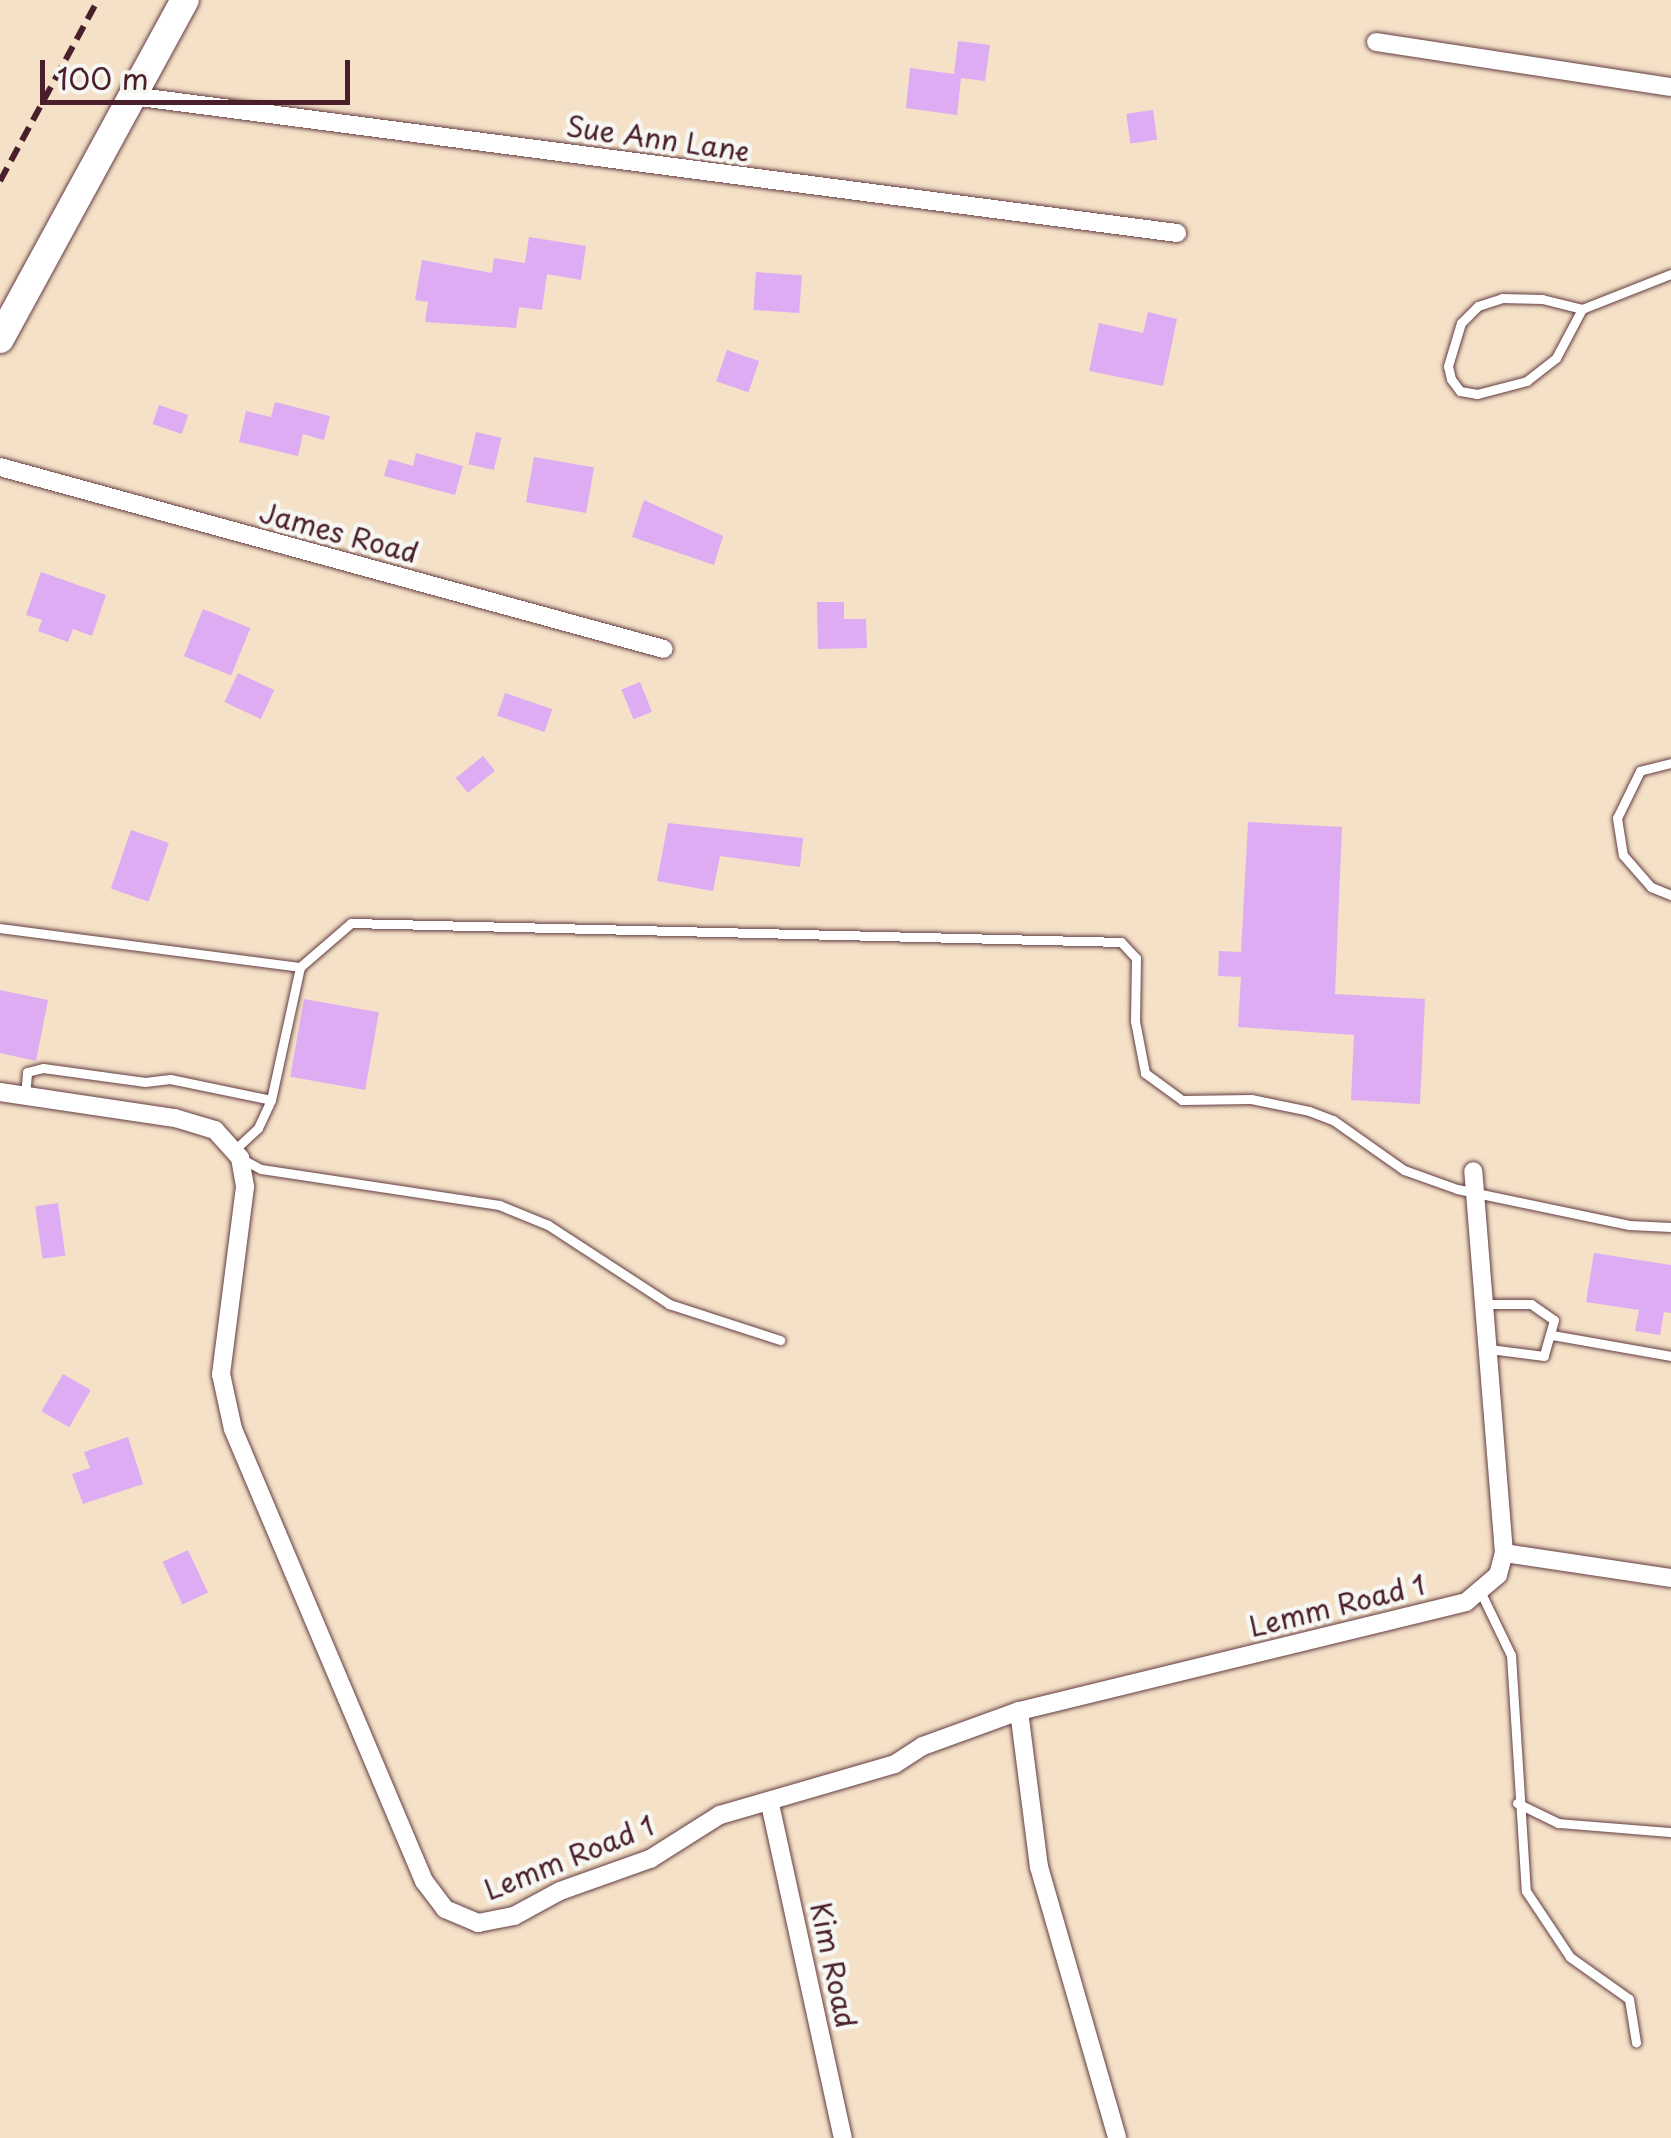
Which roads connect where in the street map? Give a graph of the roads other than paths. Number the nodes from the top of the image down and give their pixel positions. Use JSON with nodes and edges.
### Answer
{"nodes":[{"id":1,"x":185,"y":0,"type":"edge"},
{"id":2,"x":1376,"y":42,"type":"dead end"},
{"id":3,"x":1671,"y":87,"type":"edge"},
{"id":4,"x":132,"y":96,"type":"junction"},
{"id":5,"x":1177,"y":233,"type":"dead end"},
{"id":6,"x":1671,"y":274,"type":"edge"},
{"id":7,"x":1582,"y":309,"type":"junction"},
{"id":8,"x":0,"y":339,"type":"edge"},
{"id":9,"x":0,"y":468,"type":"edge"},
{"id":10,"x":664,"y":649,"type":"dead end"},
{"id":11,"x":1671,"y":763,"type":"edge"},
{"id":12,"x":1671,"y":894,"type":"edge"},
{"id":13,"x":0,"y":928,"type":"edge"},
{"id":14,"x":300,"y":967,"type":"junction"},
{"id":15,"x":0,"y":1092,"type":"edge"},
{"id":16,"x":25,"y":1096,"type":"junction"},
{"id":17,"x":271,"y":1100,"type":"junction"},
{"id":18,"x":237,"y":1154,"type":"junction"},
{"id":19,"x":1473,"y":1171,"type":"dead end"},
{"id":20,"x":1475,"y":1191,"type":"junction"},
{"id":21,"x":1671,"y":1227,"type":"edge"},
{"id":22,"x":1484,"y":1304,"type":"junction"},
{"id":23,"x":1552,"y":1334,"type":"junction"},
{"id":24,"x":780,"y":1340,"type":"dead end"},
{"id":25,"x":1489,"y":1349,"type":"junction"},
{"id":26,"x":1671,"y":1356,"type":"edge"},
{"id":27,"x":1504,"y":1553,"type":"junction"},
{"id":28,"x":1671,"y":1578,"type":"edge"},
{"id":29,"x":1480,"y":1591,"type":"junction"},
{"id":30,"x":1019,"y":1711,"type":"junction"},
{"id":31,"x":1517,"y":1802,"type":"junction"},
{"id":32,"x":770,"y":1804,"type":"junction"},
{"id":33,"x":1671,"y":1832,"type":"edge"},
{"id":34,"x":1636,"y":2042,"type":"dead end"},
{"id":35,"x":844,"y":2138,"type":"edge"},
{"id":36,"x":1117,"y":2138,"type":"edge"}],
"edges":[{"from":1,"to":4,"type":"main road"},
{"from":2,"to":3,"type":"street"},
{"from":4,"to":5,"type":"street","name":"Sue Ann Lane"},
{"from":4,"to":8,"type":"main road"},
{"from":6,"to":7,"type":"lane"},
{"from":7,"to":7,"type":"lane"},
{"from":9,"to":10,"type":"street","name":"James Road"},
{"from":11,"to":12,"type":"lane"},
{"from":13,"to":14,"type":"lane"},
{"from":14,"to":17,"type":"lane"},
{"from":14,"to":20,"type":"lane"},
{"from":15,"to":16,"type":"street"},
{"from":16,"to":17,"type":"lane"},
{"from":16,"to":18,"type":"street"},
{"from":17,"to":18,"type":"lane"},
{"from":18,"to":24,"type":"lane"},
{"from":18,"to":32,"type":"street","name":"Lemm Road 1"},
{"from":19,"to":20,"type":"street"},
{"from":20,"to":21,"type":"lane"},
{"from":20,"to":22,"type":"street"},
{"from":22,"to":23,"type":"lane"},
{"from":22,"to":25,"type":"street"},
{"from":23,"to":25,"type":"lane"},
{"from":23,"to":26,"type":"lane"},
{"from":25,"to":27,"type":"street"},
{"from":27,"to":28,"type":"street"},
{"from":27,"to":29,"type":"street"},
{"from":29,"to":30,"type":"street","name":"Lemm Road 1"},
{"from":29,"to":31,"type":"lane"},
{"from":30,"to":32,"type":"street","name":"Lemm Road 1"},
{"from":30,"to":36,"type":"street"},
{"from":31,"to":33,"type":"lane"},
{"from":31,"to":34,"type":"lane"},
{"from":32,"to":35,"type":"street","name":"Kim Road"}]}
